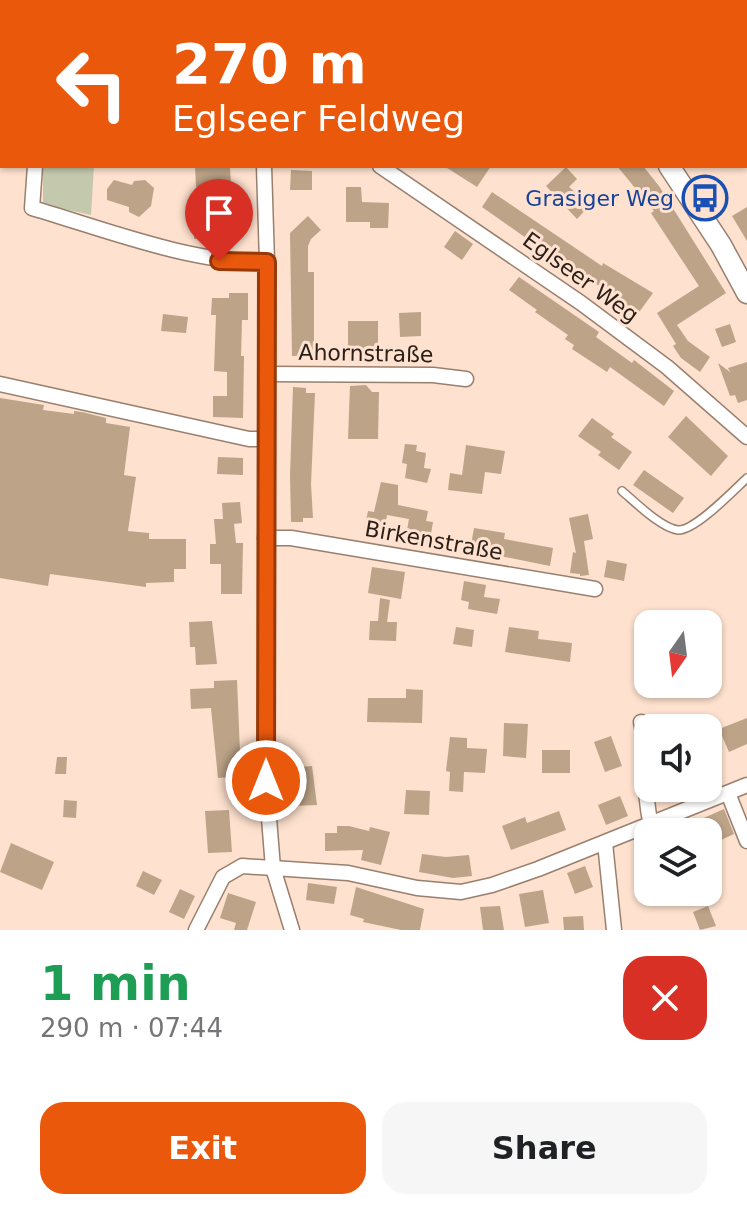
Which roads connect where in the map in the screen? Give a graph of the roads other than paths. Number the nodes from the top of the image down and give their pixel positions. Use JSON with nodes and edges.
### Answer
{"nodes":[{"id":1,"x":35,"y":168,"type":"edge"},
{"id":2,"x":264,"y":168,"type":"edge"},
{"id":3,"x":383,"y":168,"type":"edge"},
{"id":4,"x":670,"y":168,"type":"edge"},
{"id":5,"x":267,"y":262,"type":"junction"},
{"id":6,"x":747,"y":292,"type":"edge"},
{"id":7,"x":266,"y":374,"type":"junction"},
{"id":8,"x":466,"y":379,"type":"dead end"},
{"id":9,"x":0,"y":384,"type":"edge"},
{"id":10,"x":747,"y":437,"type":"edge"},
{"id":11,"x":266,"y":439,"type":"junction"},
{"id":12,"x":747,"y":478,"type":"edge"},
{"id":13,"x":622,"y":491,"type":"dead end"},
{"id":14,"x":265,"y":538,"type":"junction"},
{"id":15,"x":595,"y":589,"type":"dead end"},
{"id":16,"x":747,"y":785,"type":"edge"},
{"id":17,"x":728,"y":793,"type":"junction"},
{"id":18,"x":668,"y":818,"type":"edge"},
{"id":19,"x":634,"y":832,"type":"edge"},
{"id":20,"x":747,"y":841,"type":"edge"},
{"id":21,"x":605,"y":843,"type":"junction"},
{"id":22,"x":273,"y":868,"type":"junction"},
{"id":23,"x":196,"y":930,"type":"edge"},
{"id":24,"x":292,"y":930,"type":"edge"},
{"id":25,"x":614,"y":930,"type":"edge"}],
"edges":[{"from":1,"to":5,"type":"street"},
{"from":2,"to":5,"type":"street"},
{"from":3,"to":10,"type":"street","name":"Eglseer Weg"},
{"from":4,"to":6,"type":"main road"},
{"from":5,"to":7,"type":"street"},
{"from":7,"to":8,"type":"street","name":"Ahornstraße"},
{"from":7,"to":11,"type":"street"},
{"from":9,"to":11,"type":"street"},
{"from":11,"to":14,"type":"street"},
{"from":12,"to":13,"type":"lane"},
{"from":14,"to":15,"type":"street","name":"Birkenstraße"},
{"from":14,"to":22,"type":"street"},
{"from":16,"to":17,"type":"street"},
{"from":17,"to":18,"type":"street"},
{"from":17,"to":20,"type":"street"},
{"from":19,"to":21,"type":"street"},
{"from":21,"to":22,"type":"street"},
{"from":21,"to":25,"type":"street"},
{"from":22,"to":23,"type":"street"},
{"from":22,"to":24,"type":"street"}]}
